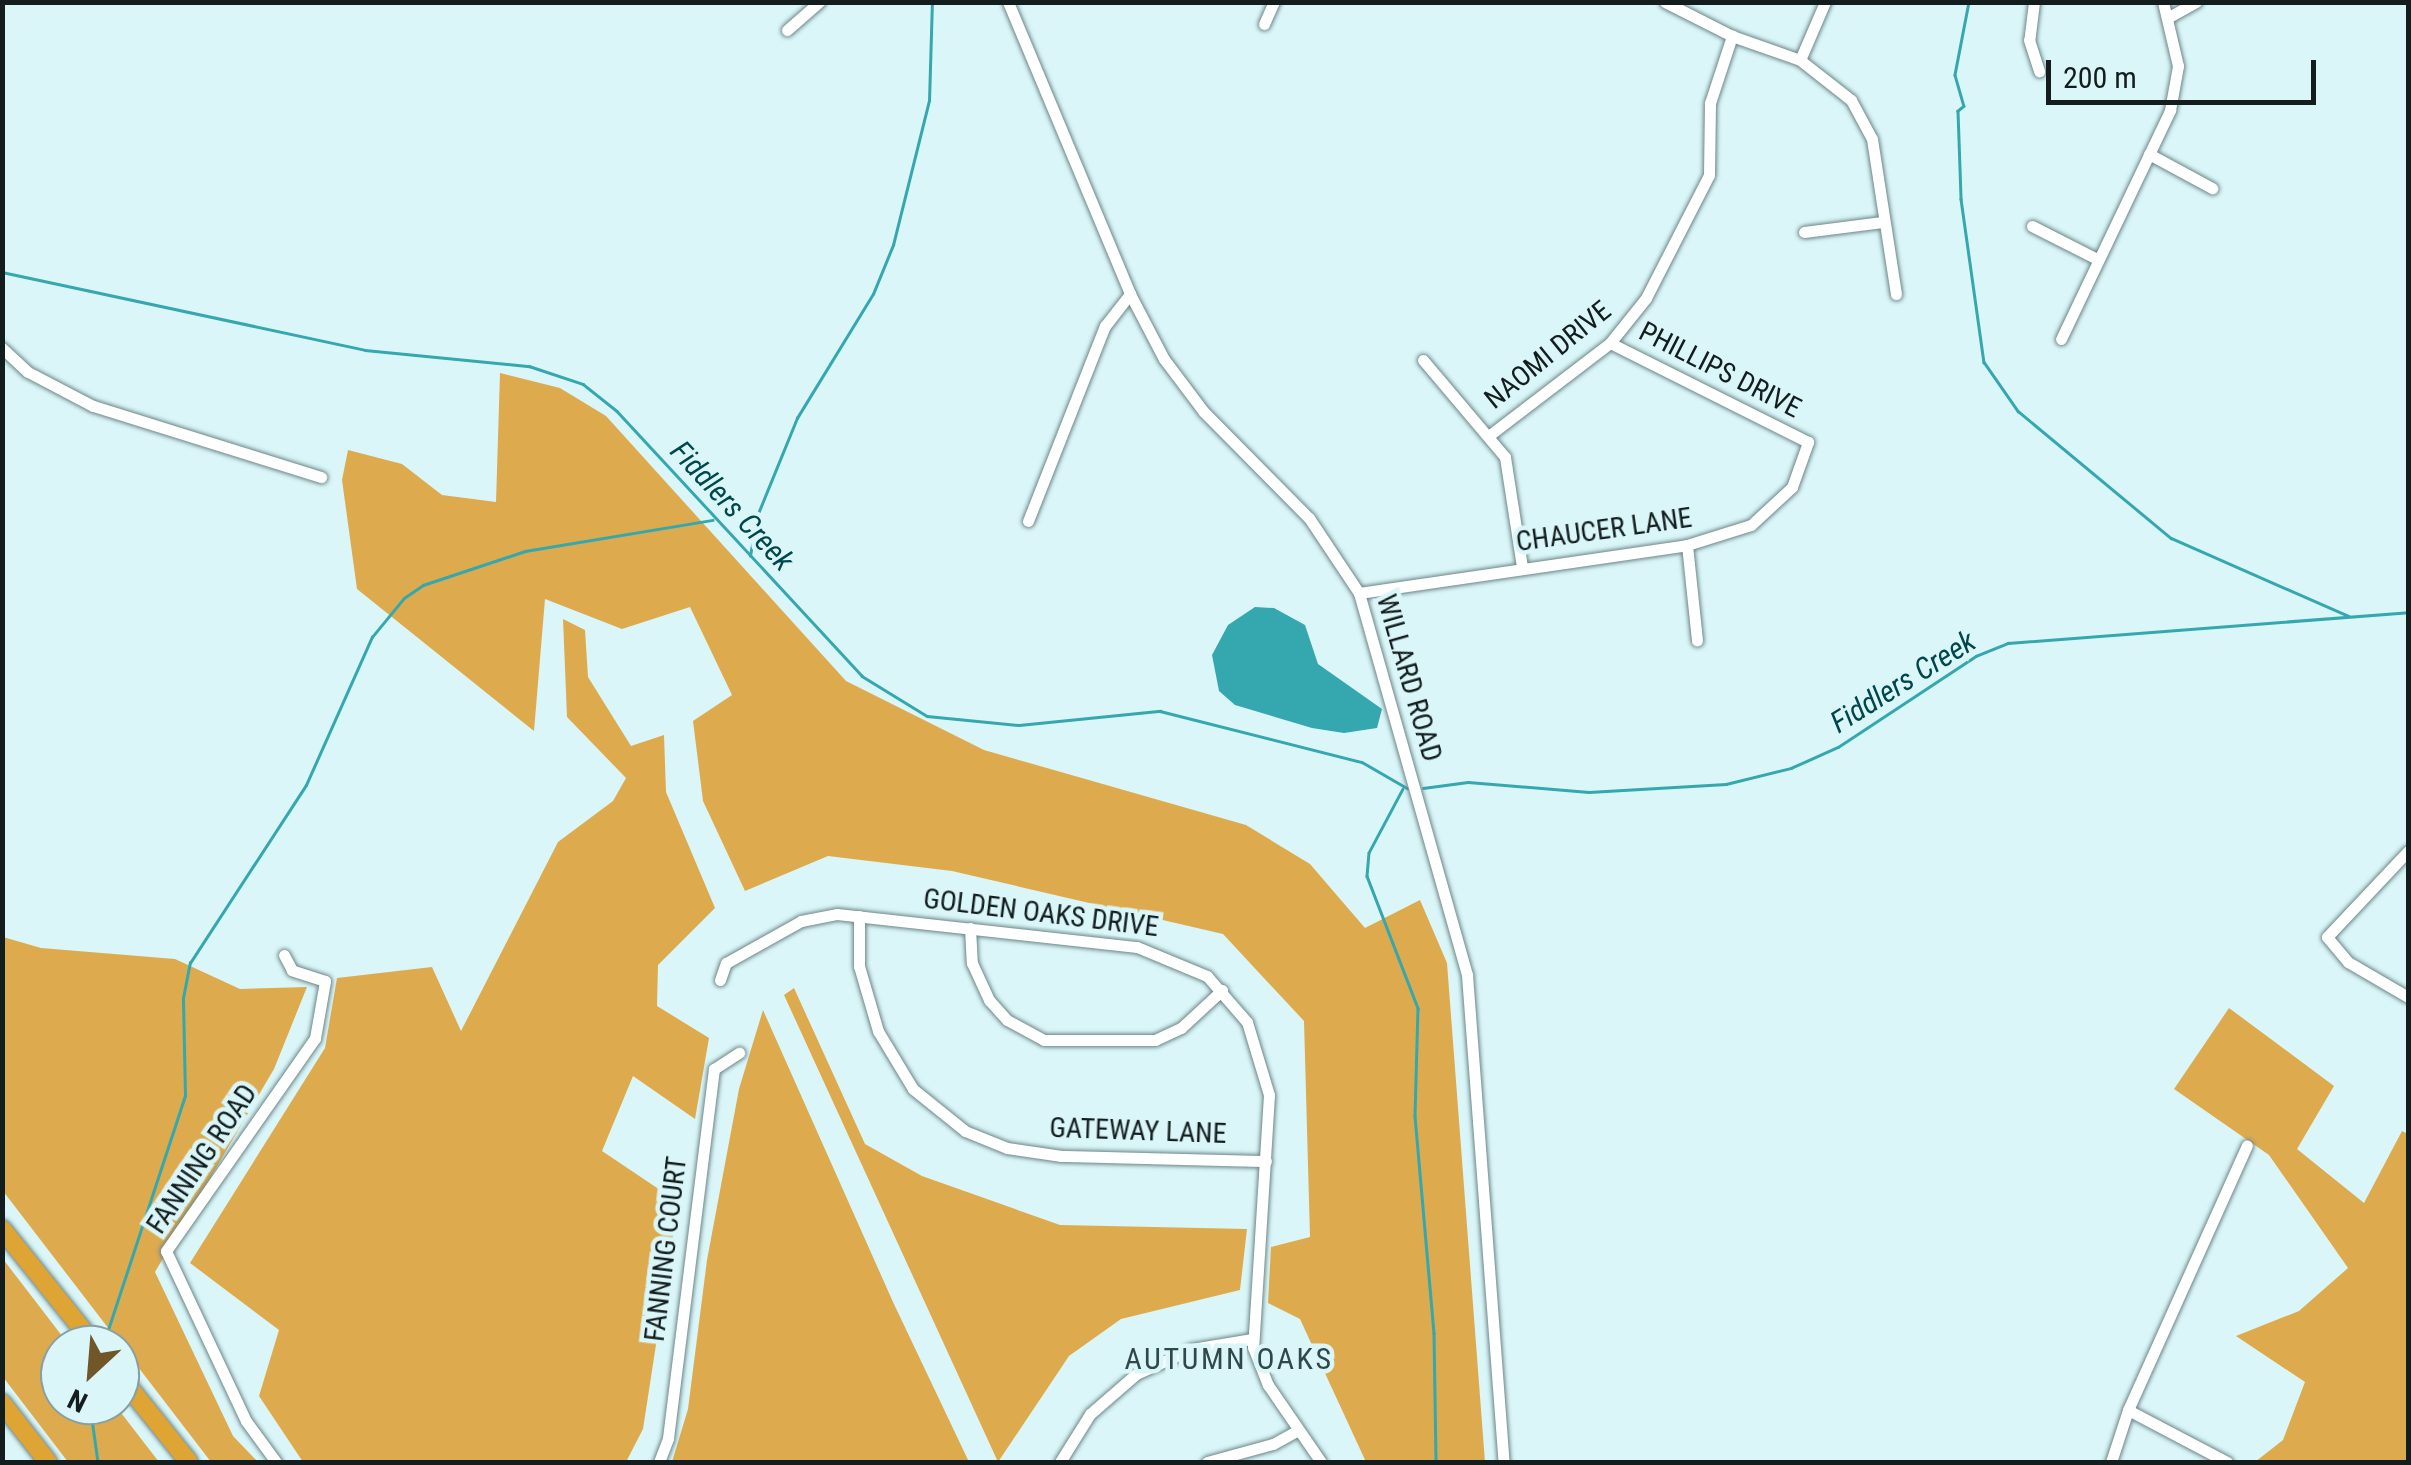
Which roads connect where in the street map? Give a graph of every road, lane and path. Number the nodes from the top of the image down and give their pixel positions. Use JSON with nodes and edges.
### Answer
{"nodes":[{"id":1,"x":819,"y":2,"type":"edge"},
{"id":2,"x":1008,"y":2,"type":"edge"},
{"id":3,"x":1274,"y":2,"type":"edge"},
{"id":4,"x":1665,"y":2,"type":"edge"},
{"id":5,"x":1825,"y":2,"type":"edge"},
{"id":6,"x":2034,"y":2,"type":"edge"},
{"id":7,"x":2163,"y":2,"type":"edge"},
{"id":8,"x":2196,"y":2,"type":"edge"},
{"id":9,"x":2169,"y":17,"type":"junction"},
{"id":10,"x":1264,"y":24,"type":"dead end"},
{"id":11,"x":787,"y":30,"type":"dead end"},
{"id":12,"x":1732,"y":36,"type":"junction"},
{"id":13,"x":1800,"y":60,"type":"junction"},
{"id":14,"x":2039,"y":71,"type":"dead end"},
{"id":15,"x":2149,"y":154,"type":"junction"},
{"id":16,"x":2212,"y":188,"type":"dead end"},
{"id":17,"x":1882,"y":222,"type":"junction"},
{"id":18,"x":2032,"y":226,"type":"dead end"},
{"id":19,"x":1804,"y":232,"type":"dead end"},
{"id":20,"x":2095,"y":258,"type":"junction"},
{"id":21,"x":1130,"y":294,"type":"junction"},
{"id":22,"x":1896,"y":294,"type":"dead end"},
{"id":23,"x":2061,"y":339,"type":"dead end"},
{"id":24,"x":1610,"y":343,"type":"junction"},
{"id":25,"x":2,"y":348,"type":"edge"},
{"id":26,"x":1423,"y":360,"type":"dead end"},
{"id":27,"x":1491,"y":434,"type":"junction"},
{"id":28,"x":1808,"y":442,"type":"joint"},
{"id":29,"x":321,"y":477,"type":"dead end"},
{"id":30,"x":1028,"y":521,"type":"dead end"},
{"id":31,"x":1687,"y":545,"type":"junction"},
{"id":32,"x":1522,"y":567,"type":"junction"},
{"id":33,"x":1359,"y":593,"type":"junction"},
{"id":34,"x":1697,"y":640,"type":"dead end"},
{"id":35,"x":2408,"y":851,"type":"edge"},
{"id":36,"x":859,"y":916,"type":"junction"},
{"id":37,"x":970,"y":928,"type":"junction"},
{"id":38,"x":284,"y":955,"type":"dead end"},
{"id":39,"x":720,"y":980,"type":"dead end"},
{"id":40,"x":1222,"y":990,"type":"junction"},
{"id":41,"x":2408,"y":997,"type":"edge"},
{"id":42,"x":739,"y":1053,"type":"dead end"},
{"id":43,"x":2247,"y":1145,"type":"dead end"},
{"id":44,"x":1266,"y":1161,"type":"junction"},
{"id":45,"x":2,"y":1229,"type":"edge"},
{"id":46,"x":79,"y":1325,"type":"edge"},
{"id":47,"x":1252,"y":1339,"type":"junction"},
{"id":48,"x":140,"y":1401,"type":"edge"},
{"id":49,"x":2,"y":1403,"type":"edge"},
{"id":50,"x":2128,"y":1410,"type":"junction"},
{"id":51,"x":1298,"y":1430,"type":"junction"},
{"id":52,"x":48,"y":1462,"type":"edge"},
{"id":53,"x":188,"y":1462,"type":"edge"},
{"id":54,"x":276,"y":1462,"type":"edge"},
{"id":55,"x":659,"y":1462,"type":"edge"},
{"id":56,"x":1060,"y":1462,"type":"edge"},
{"id":57,"x":1207,"y":1462,"type":"edge"},
{"id":58,"x":1321,"y":1462,"type":"edge"},
{"id":59,"x":1504,"y":1462,"type":"edge"},
{"id":60,"x":2111,"y":1462,"type":"edge"},
{"id":61,"x":2227,"y":1462,"type":"edge"}],
"edges":[{"from":1,"to":11,"type":"street"},
{"from":2,"to":21,"type":"street","name":"WILLARD ROAD"},
{"from":3,"to":10,"type":"street"},
{"from":4,"to":12,"type":"street"},
{"from":5,"to":13,"type":"street"},
{"from":6,"to":14,"type":"street"},
{"from":7,"to":9,"type":"street"},
{"from":8,"to":9,"type":"street"},
{"from":9,"to":15,"type":"street"},
{"from":12,"to":13,"type":"street"},
{"from":12,"to":24,"type":"street","name":"NAOMI DRIVE"},
{"from":13,"to":17,"type":"street"},
{"from":15,"to":16,"type":"street"},
{"from":15,"to":20,"type":"street"},
{"from":17,"to":19,"type":"street"},
{"from":17,"to":22,"type":"street"},
{"from":18,"to":20,"type":"street"},
{"from":20,"to":23,"type":"street"},
{"from":21,"to":30,"type":"street"},
{"from":21,"to":33,"type":"street","name":"WILLARD ROAD"},
{"from":24,"to":27,"type":"street","name":"NAOMI DRIVE"},
{"from":24,"to":28,"type":"street","name":"PHILLIPS DRIVE"},
{"from":25,"to":29,"type":"street"},
{"from":26,"to":27,"type":"street"},
{"from":27,"to":32,"type":"street"},
{"from":28,"to":31,"type":"street","name":"CHAUCER LANE"},
{"from":31,"to":32,"type":"street","name":"CHAUCER LANE"},
{"from":31,"to":34,"type":"street"},
{"from":32,"to":33,"type":"street","name":"CHAUCER LANE"},
{"from":33,"to":59,"type":"street","name":"WILLARD ROAD"},
{"from":35,"to":41,"type":"street"},
{"from":36,"to":37,"type":"street","name":"GOLDEN OAKS DRIVE"},
{"from":36,"to":39,"type":"street","name":"GOLDEN OAKS DRIVE"},
{"from":36,"to":44,"type":"street","name":"GATEWAY LANE"},
{"from":37,"to":40,"type":"street","name":"GOLDEN OAKS DRIVE"},
{"from":37,"to":40,"type":"street"},
{"from":38,"to":54,"type":"street","name":"FANNING ROAD"},
{"from":40,"to":44,"type":"street","name":"GOLDEN OAKS DRIVE"},
{"from":42,"to":55,"type":"street","name":"FANNING COURT"},
{"from":43,"to":50,"type":"street"},
{"from":44,"to":47,"type":"street","name":"GOLDEN OAKS DRIVE"},
{"from":45,"to":46,"type":"highway"},
{"from":47,"to":51,"type":"street","name":"GOLDEN OAKS DRIVE"},
{"from":47,"to":56,"type":"street"},
{"from":48,"to":53,"type":"highway"},
{"from":49,"to":52,"type":"highway"},
{"from":50,"to":60,"type":"street"},
{"from":50,"to":61,"type":"street"},
{"from":51,"to":57,"type":"street"},
{"from":51,"to":58,"type":"street","name":"GOLDEN OAKS DRIVE"}]}
